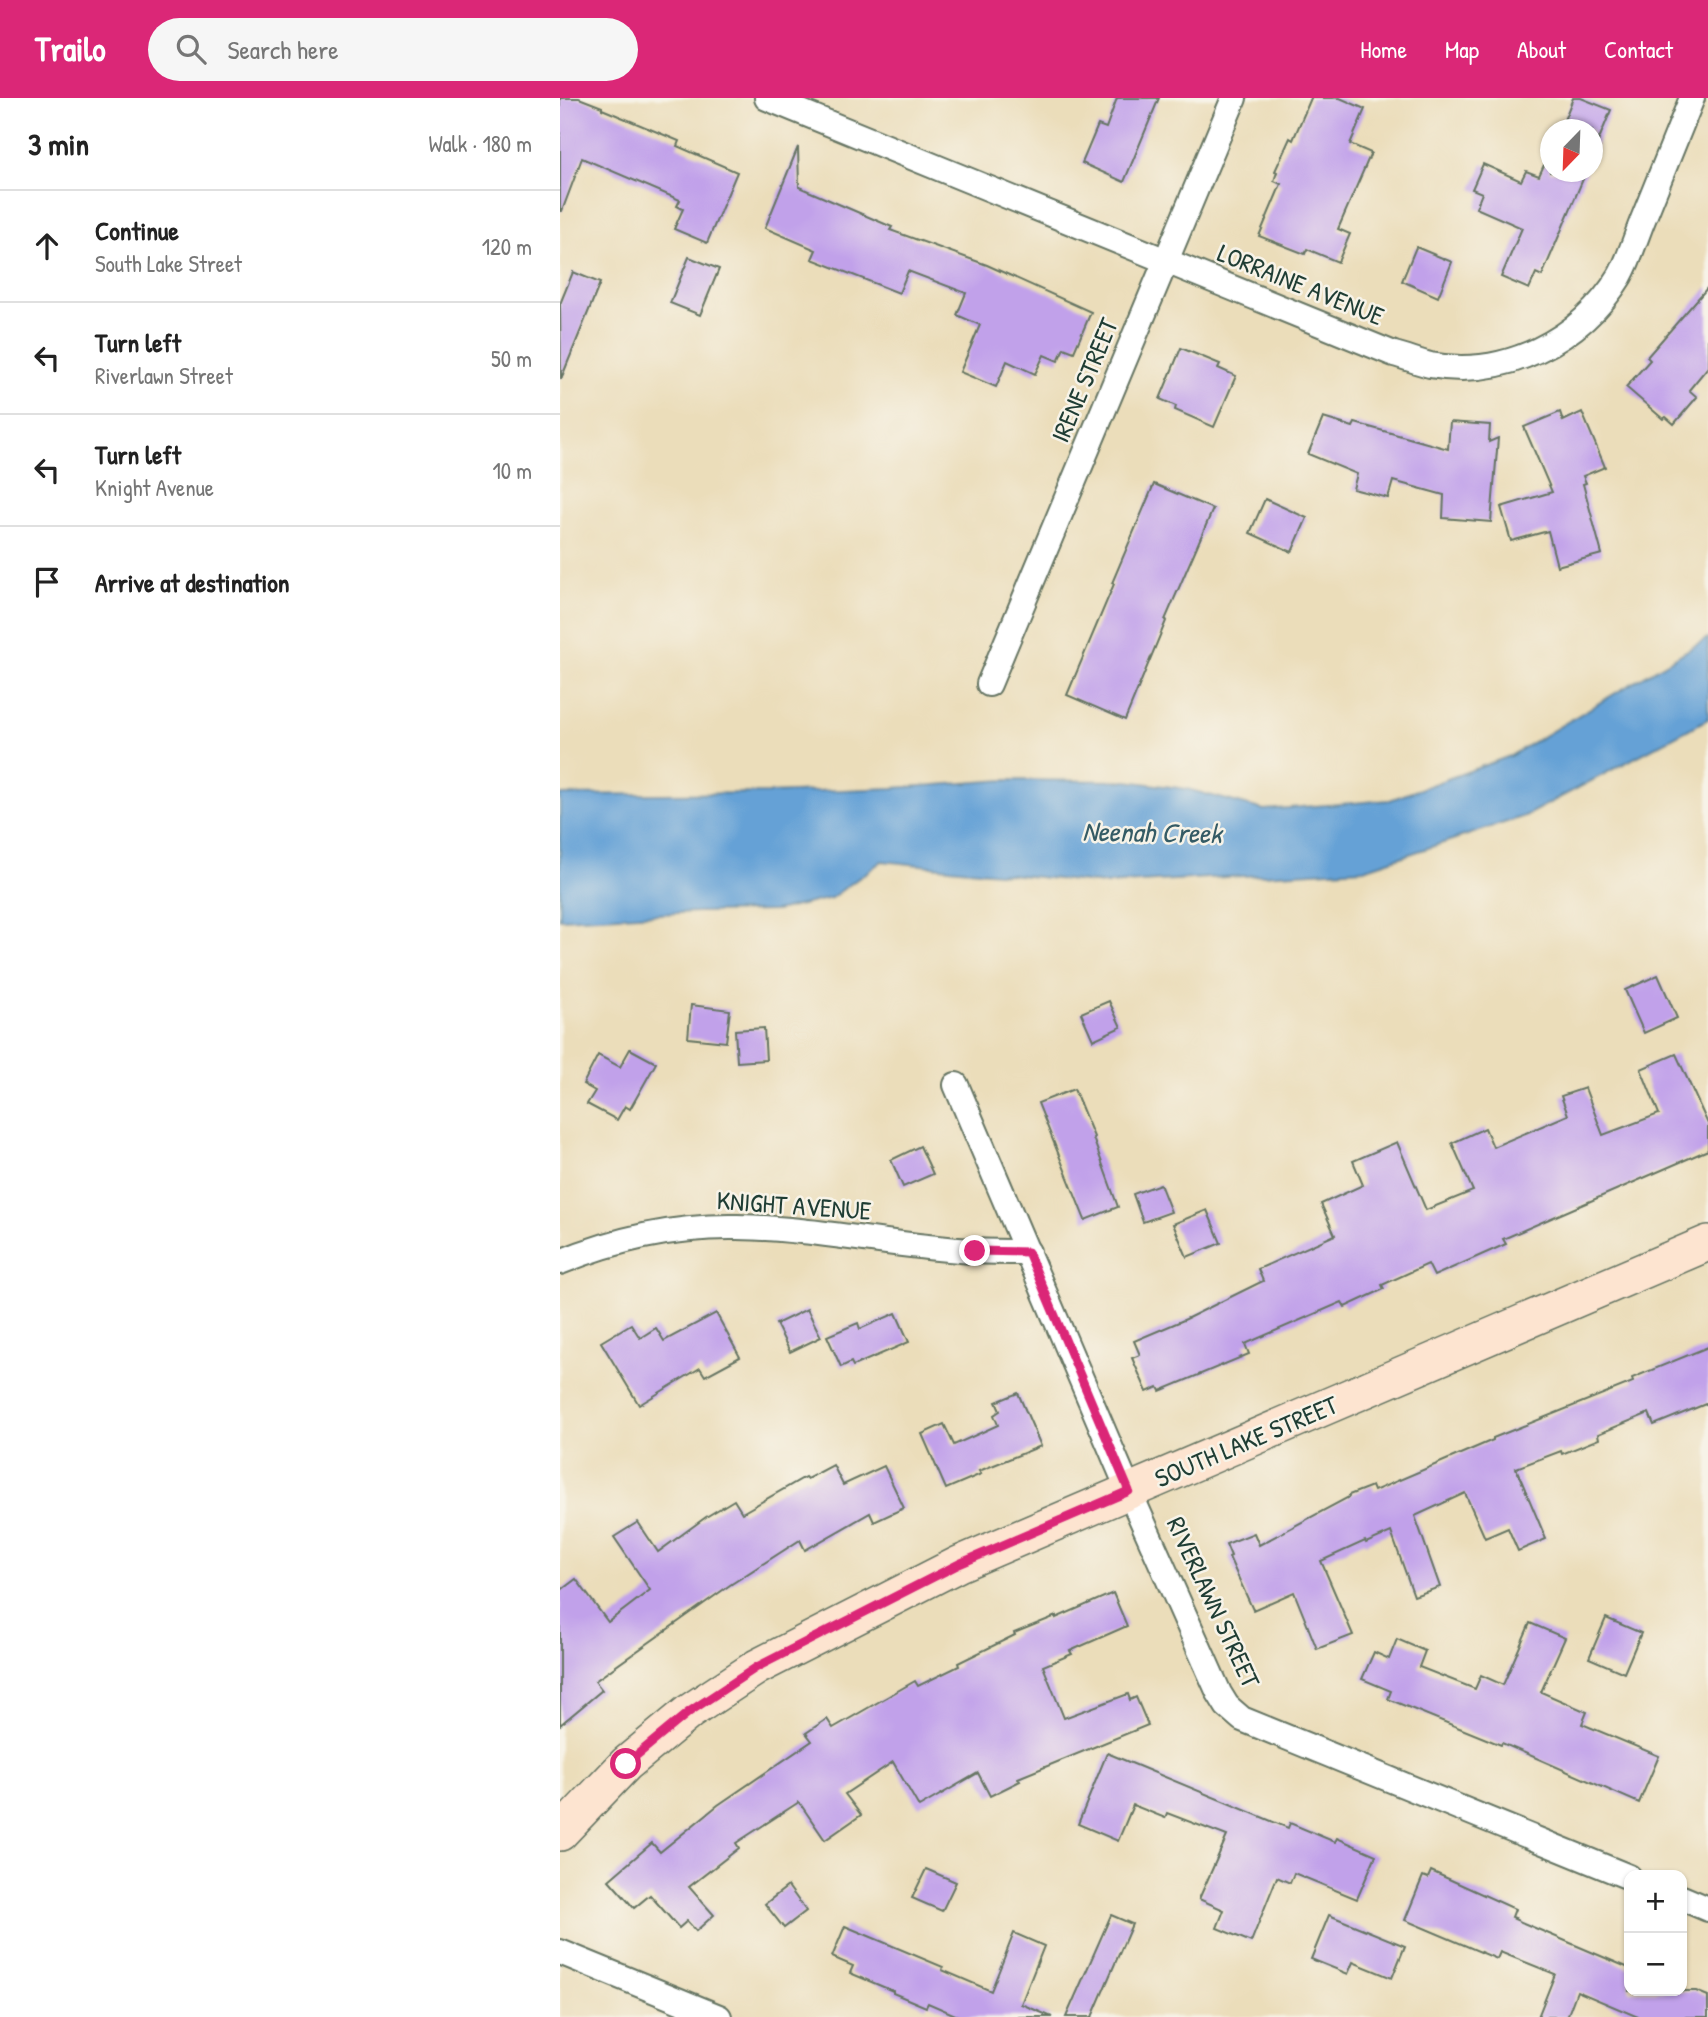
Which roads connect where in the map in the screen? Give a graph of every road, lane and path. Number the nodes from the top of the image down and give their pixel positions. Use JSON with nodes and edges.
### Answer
{"nodes":[{"id":1,"x":1234,"y":98,"type":"edge"},
{"id":2,"x":1692,"y":98,"type":"edge"},
{"id":3,"x":774,"y":99,"type":"edge"},
{"id":4,"x":1167,"y":261,"type":"junction"},
{"id":5,"x":989,"y":684,"type":"dead end"},
{"id":6,"x":956,"y":1085,"type":"dead end"},
{"id":7,"x":1708,"y":1243,"type":"edge"},
{"id":8,"x":1028,"y":1252,"type":"junction"},
{"id":9,"x":560,"y":1262,"type":"edge"},
{"id":10,"x":1129,"y":1491,"type":"junction"},
{"id":11,"x":560,"y":1833,"type":"edge"},
{"id":12,"x":1624,"y":1875,"type":"edge"},
{"id":13,"x":1687,"y":1900,"type":"edge"},
{"id":14,"x":1708,"y":1909,"type":"edge"},
{"id":15,"x":560,"y":1952,"type":"edge"},
{"id":16,"x":719,"y":2017,"type":"edge"}],
"edges":[{"from":1,"to":4,"type":"street","name":"IRENE STREET"},
{"from":2,"to":4,"type":"street","name":"LORRAINE AVENUE"},
{"from":3,"to":4,"type":"street","name":"LORRAINE AVENUE"},
{"from":4,"to":5,"type":"street","name":"IRENE STREET"},
{"from":6,"to":8,"type":"street","name":"RIVERLAWN STREET"},
{"from":7,"to":10,"type":"street","name":"SOUTH LAKE STREET"},
{"from":8,"to":9,"type":"street","name":"KNIGHT AVENUE"},
{"from":8,"to":10,"type":"street","name":"RIVERLAWN STREET"},
{"from":10,"to":11,"type":"street","name":"SOUTH LAKE STREET"},
{"from":10,"to":12,"type":"street","name":"RIVERLAWN STREET"},
{"from":13,"to":14,"type":"street"},
{"from":15,"to":16,"type":"street"}]}
